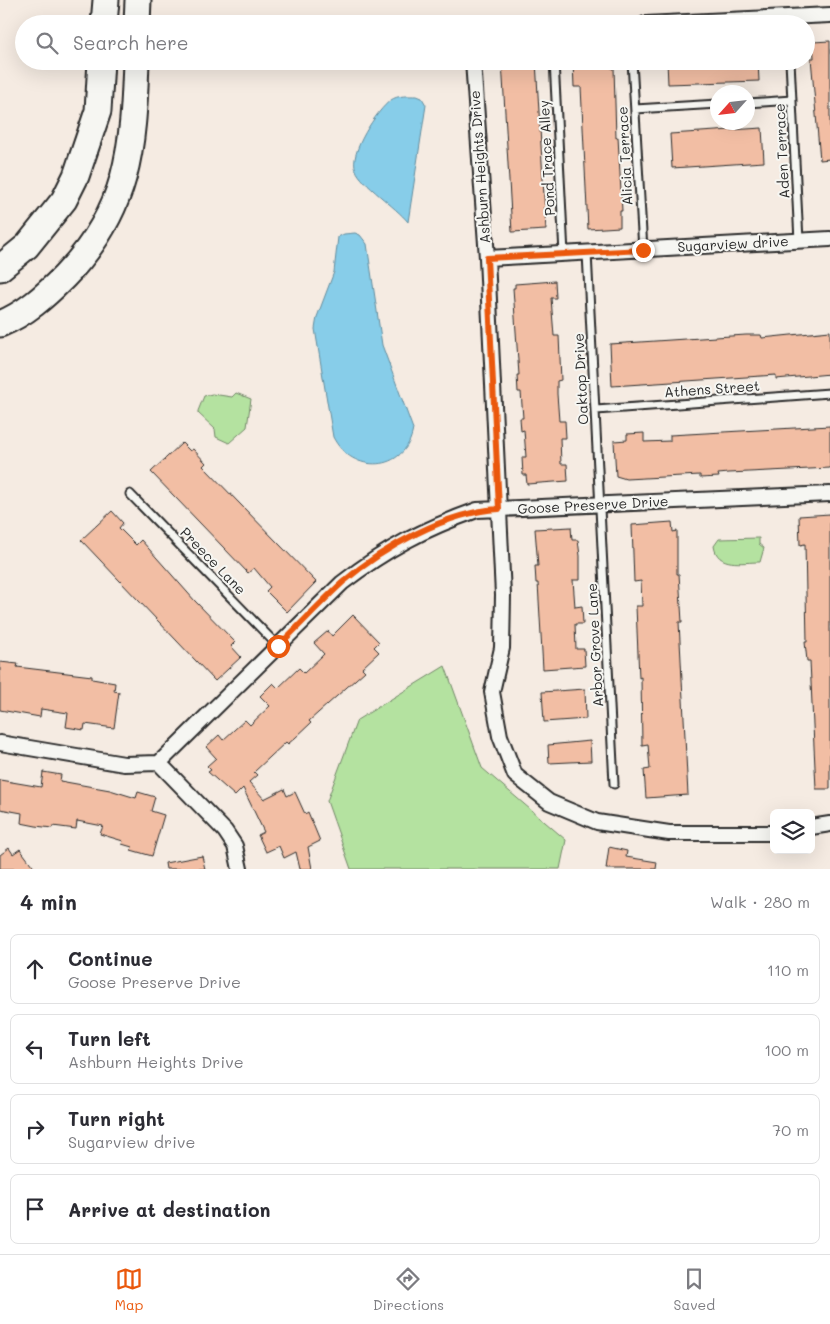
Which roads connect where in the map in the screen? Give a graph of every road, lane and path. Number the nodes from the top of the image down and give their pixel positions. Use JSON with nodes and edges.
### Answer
{"nodes":[{"id":1,"x":106,"y":0,"type":"edge"},
{"id":2,"x":138,"y":0,"type":"edge"},
{"id":3,"x":830,"y":14,"type":"edge"},
{"id":4,"x":105,"y":15,"type":"edge"},
{"id":5,"x":138,"y":15,"type":"edge"},
{"id":6,"x":815,"y":16,"type":"edge"},
{"id":7,"x":101,"y":70,"type":"edge"},
{"id":8,"x":136,"y":70,"type":"edge"},
{"id":9,"x":474,"y":70,"type":"edge"},
{"id":10,"x":554,"y":70,"type":"edge"},
{"id":11,"x":633,"y":70,"type":"edge"},
{"id":12,"x":790,"y":70,"type":"edge"},
{"id":13,"x":792,"y":100,"type":"junction"},
{"id":14,"x":755,"y":103,"type":"edge"},
{"id":15,"x":710,"y":104,"type":"edge"},
{"id":16,"x":635,"y":109,"type":"junction"},
{"id":17,"x":830,"y":239,"type":"edge"},
{"id":18,"x":799,"y":240,"type":"junction"},
{"id":19,"x":643,"y":250,"type":"junction"},
{"id":20,"x":587,"y":253,"type":"junction"},
{"id":21,"x":564,"y":254,"type":"junction"},
{"id":22,"x":487,"y":258,"type":"junction"},
{"id":23,"x":0,"y":268,"type":"edge"},
{"id":24,"x":0,"y":324,"type":"edge"},
{"id":25,"x":830,"y":393,"type":"edge"},
{"id":26,"x":596,"y":410,"type":"junction"},
{"id":27,"x":130,"y":494,"type":"dead end"},
{"id":28,"x":830,"y":494,"type":"edge"},
{"id":29,"x":601,"y":504,"type":"junction"},
{"id":30,"x":499,"y":509,"type":"junction"},
{"id":31,"x":278,"y":646,"type":"junction"},
{"id":32,"x":0,"y":743,"type":"edge"},
{"id":33,"x":159,"y":762,"type":"junction"},
{"id":34,"x":614,"y":784,"type":"dead end"},
{"id":35,"x":830,"y":824,"type":"edge"},
{"id":36,"x":815,"y":826,"type":"edge"},
{"id":37,"x":770,"y":833,"type":"edge"},
{"id":38,"x":240,"y":869,"type":"edge"}],
"edges":[{"from":1,"to":4,"type":"highway"},
{"from":2,"to":5,"type":"highway"},
{"from":3,"to":6,"type":"street"},
{"from":7,"to":23,"type":"highway"},
{"from":8,"to":24,"type":"highway"},
{"from":9,"to":22,"type":"street","name":"Ashburn Heights Drive"},
{"from":10,"to":21,"type":"lane","name":"Pond Trace Alley"},
{"from":11,"to":16,"type":"lane","name":"Alicia Terrace"},
{"from":12,"to":13,"type":"lane","name":"Aden Terrace"},
{"from":13,"to":14,"type":"lane"},
{"from":13,"to":18,"type":"lane","name":"Aden Terrace"},
{"from":15,"to":16,"type":"lane"},
{"from":16,"to":19,"type":"lane","name":"Alicia Terrace"},
{"from":17,"to":18,"type":"street","name":"Sugarview drive"},
{"from":18,"to":19,"type":"street","name":"Sugarview drive"},
{"from":19,"to":20,"type":"street","name":"Sugarview drive"},
{"from":20,"to":21,"type":"street","name":"Sugarview drive"},
{"from":20,"to":26,"type":"lane","name":"Oaktop Drive"},
{"from":21,"to":22,"type":"street","name":"Sugarview drive"},
{"from":22,"to":30,"type":"street","name":"Ashburn Heights Drive"},
{"from":25,"to":26,"type":"lane","name":"Athens Street"},
{"from":26,"to":29,"type":"lane","name":"Oaktop Drive"},
{"from":27,"to":31,"type":"lane","name":"Preece Lane"},
{"from":28,"to":29,"type":"street","name":"Goose Preserve Drive"},
{"from":29,"to":30,"type":"street","name":"Goose Preserve Drive"},
{"from":29,"to":34,"type":"lane","name":"Arbor Grove Lane"},
{"from":30,"to":31,"type":"street","name":"Goose Preserve Drive"},
{"from":30,"to":37,"type":"street","name":"Ashburn Heights Drive"},
{"from":31,"to":33,"type":"street","name":"Goose Preserve Drive"},
{"from":32,"to":33,"type":"street"},
{"from":33,"to":38,"type":"street"},
{"from":35,"to":36,"type":"street"}]}
